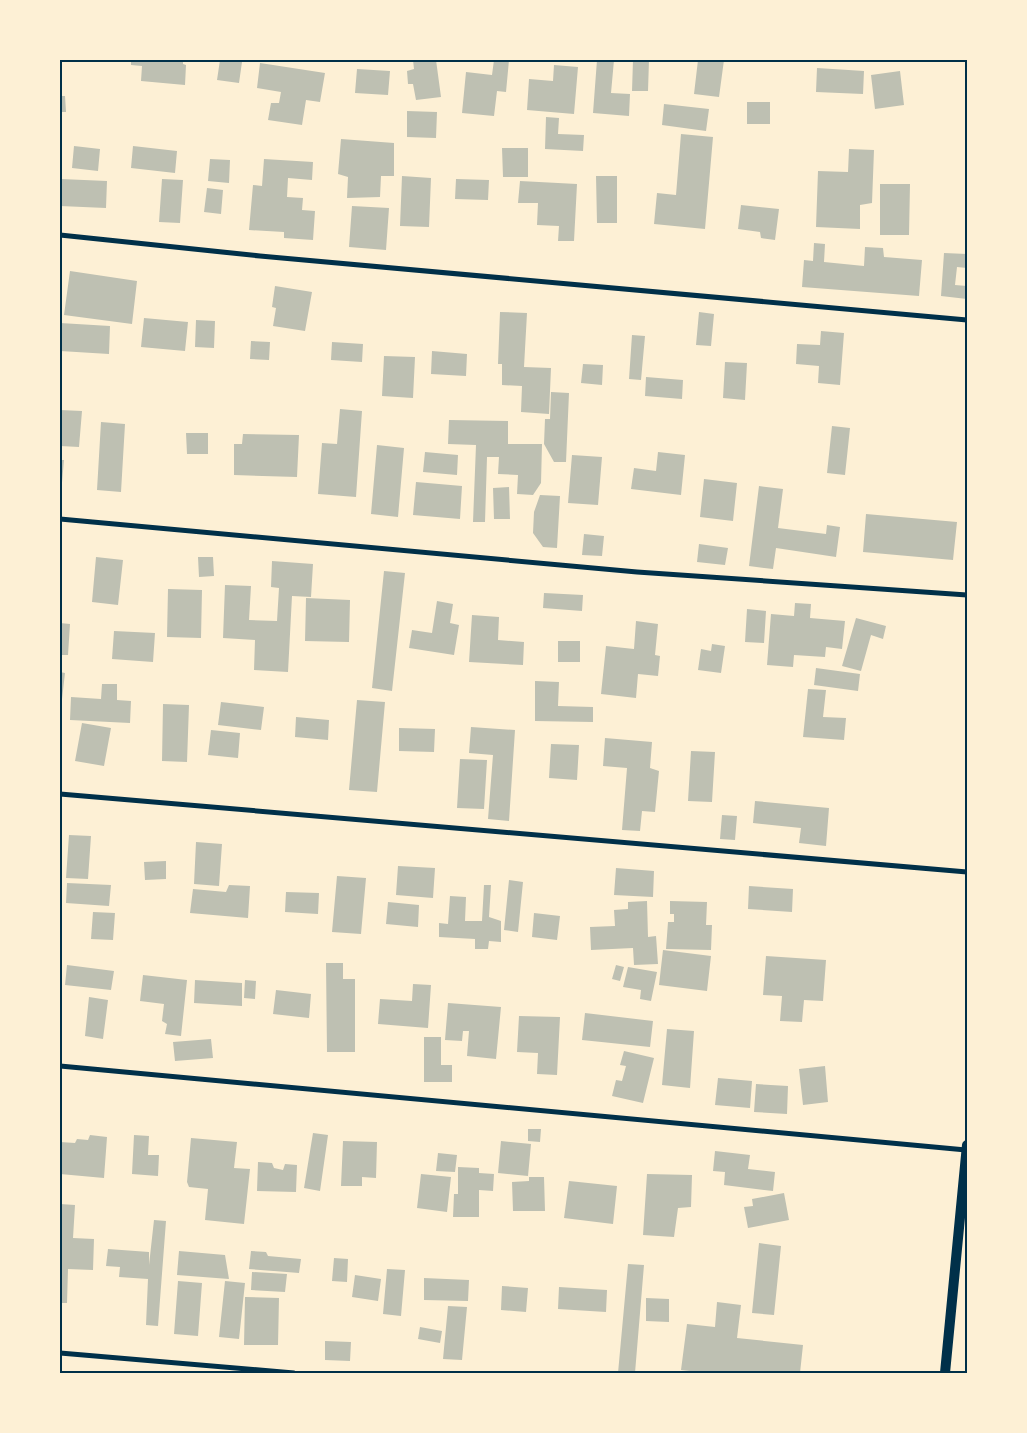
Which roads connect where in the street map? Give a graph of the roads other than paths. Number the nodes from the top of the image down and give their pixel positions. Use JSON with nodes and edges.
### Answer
{"nodes":[{"id":1,"x":60,"y":235,"type":"edge"},
{"id":2,"x":967,"y":320,"type":"edge"},
{"id":3,"x":60,"y":519,"type":"edge"},
{"id":4,"x":967,"y":595,"type":"edge"},
{"id":5,"x":60,"y":794,"type":"edge"},
{"id":6,"x":967,"y":872,"type":"edge"},
{"id":7,"x":60,"y":1066,"type":"edge"},
{"id":8,"x":967,"y":1145,"type":"edge"},
{"id":9,"x":967,"y":1150,"type":"edge"},
{"id":10,"x":60,"y":1354,"type":"edge"},
{"id":11,"x":294,"y":1373,"type":"edge"},
{"id":12,"x":945,"y":1373,"type":"edge"}],
"edges":[{"from":1,"to":2,"type":"street"},
{"from":3,"to":4,"type":"street"},
{"from":5,"to":6,"type":"street"},
{"from":7,"to":9,"type":"street"},
{"from":8,"to":9,"type":"main road"},
{"from":9,"to":12,"type":"main road"},
{"from":10,"to":11,"type":"street"}]}
